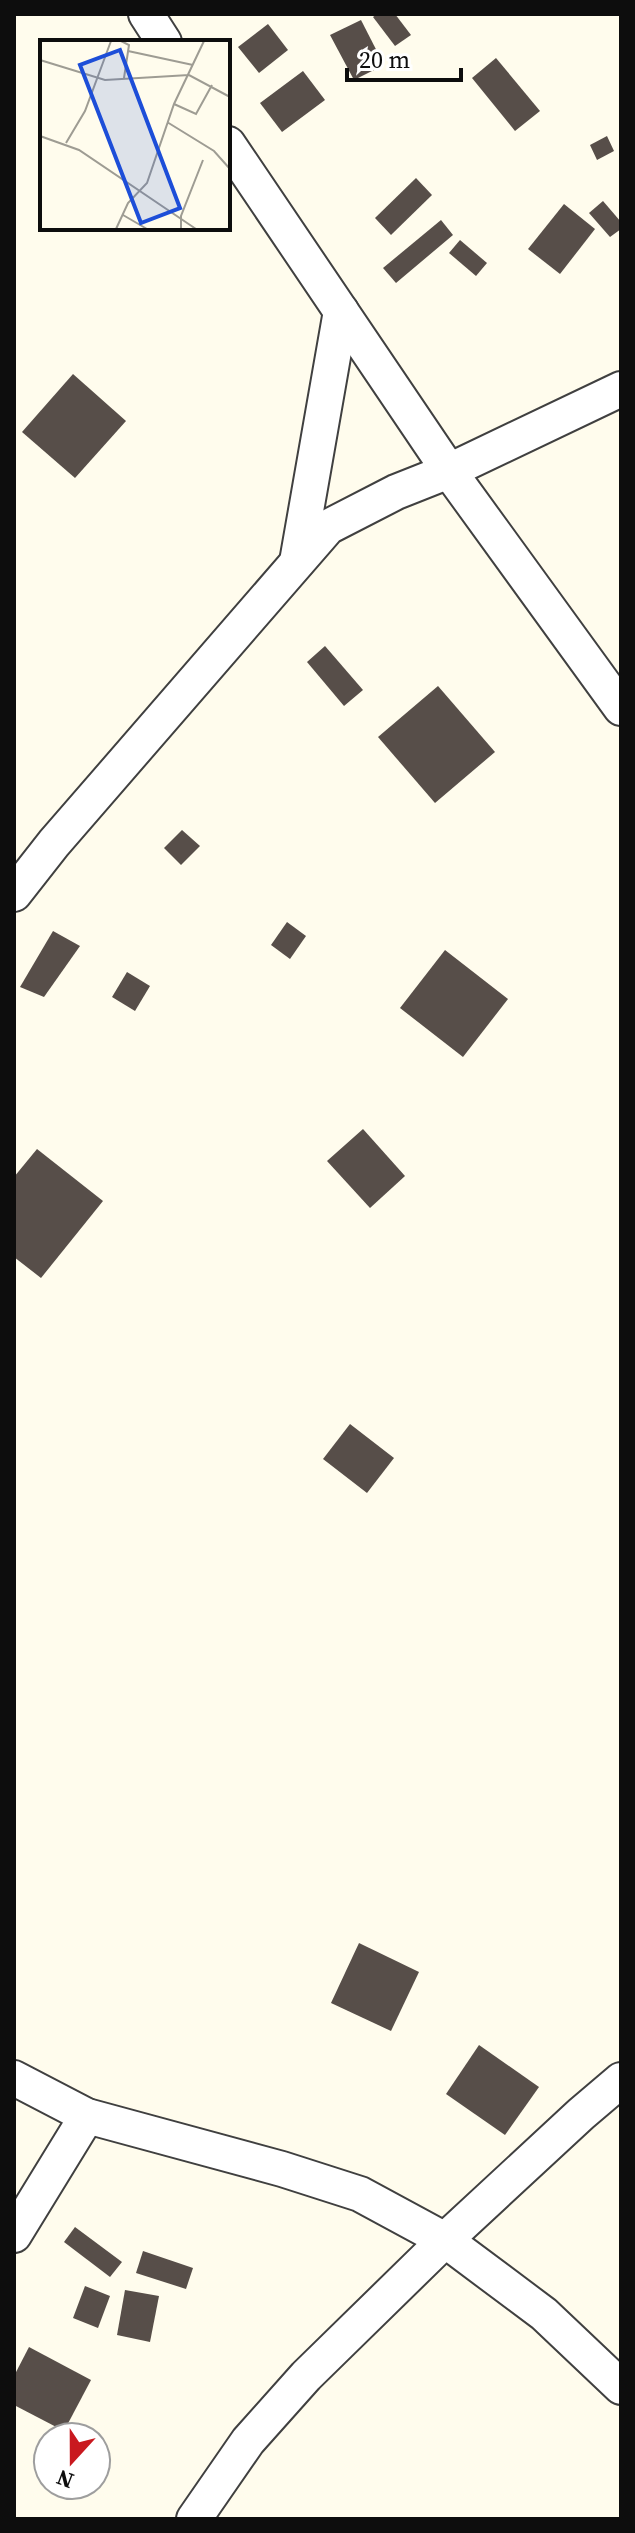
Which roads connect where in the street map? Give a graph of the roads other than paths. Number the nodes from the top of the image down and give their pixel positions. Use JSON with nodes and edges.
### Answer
{"nodes":[{"id":1,"x":146,"y":14,"type":"edge"},
{"id":2,"x":163,"y":40,"type":"edge"},
{"id":3,"x":230,"y":147,"type":"edge"},
{"id":4,"x":341,"y":311,"type":"junction"},
{"id":5,"x":621,"y":389,"type":"edge"},
{"id":6,"x":449,"y":471,"type":"junction"},
{"id":7,"x":297,"y":563,"type":"junction"},
{"id":8,"x":621,"y":708,"type":"edge"},
{"id":9,"x":14,"y":894,"type":"edge"},
{"id":10,"x":14,"y":2078,"type":"edge"},
{"id":11,"x":621,"y":2080,"type":"edge"},
{"id":12,"x":87,"y":2116,"type":"junction"},
{"id":13,"x":14,"y":2235,"type":"edge"},
{"id":14,"x":445,"y":2240,"type":"junction"},
{"id":15,"x":621,"y":2387,"type":"edge"},
{"id":16,"x":194,"y":2519,"type":"edge"}],
"edges":[{"from":1,"to":2,"type":"street"},
{"from":3,"to":4,"type":"street"},
{"from":4,"to":6,"type":"street"},
{"from":4,"to":7,"type":"street"},
{"from":5,"to":6,"type":"street"},
{"from":6,"to":7,"type":"street"},
{"from":6,"to":8,"type":"street"},
{"from":7,"to":9,"type":"street"},
{"from":10,"to":12,"type":"street"},
{"from":11,"to":14,"type":"street"},
{"from":12,"to":13,"type":"street"},
{"from":12,"to":14,"type":"street"},
{"from":14,"to":15,"type":"street"},
{"from":14,"to":16,"type":"street"}]}
